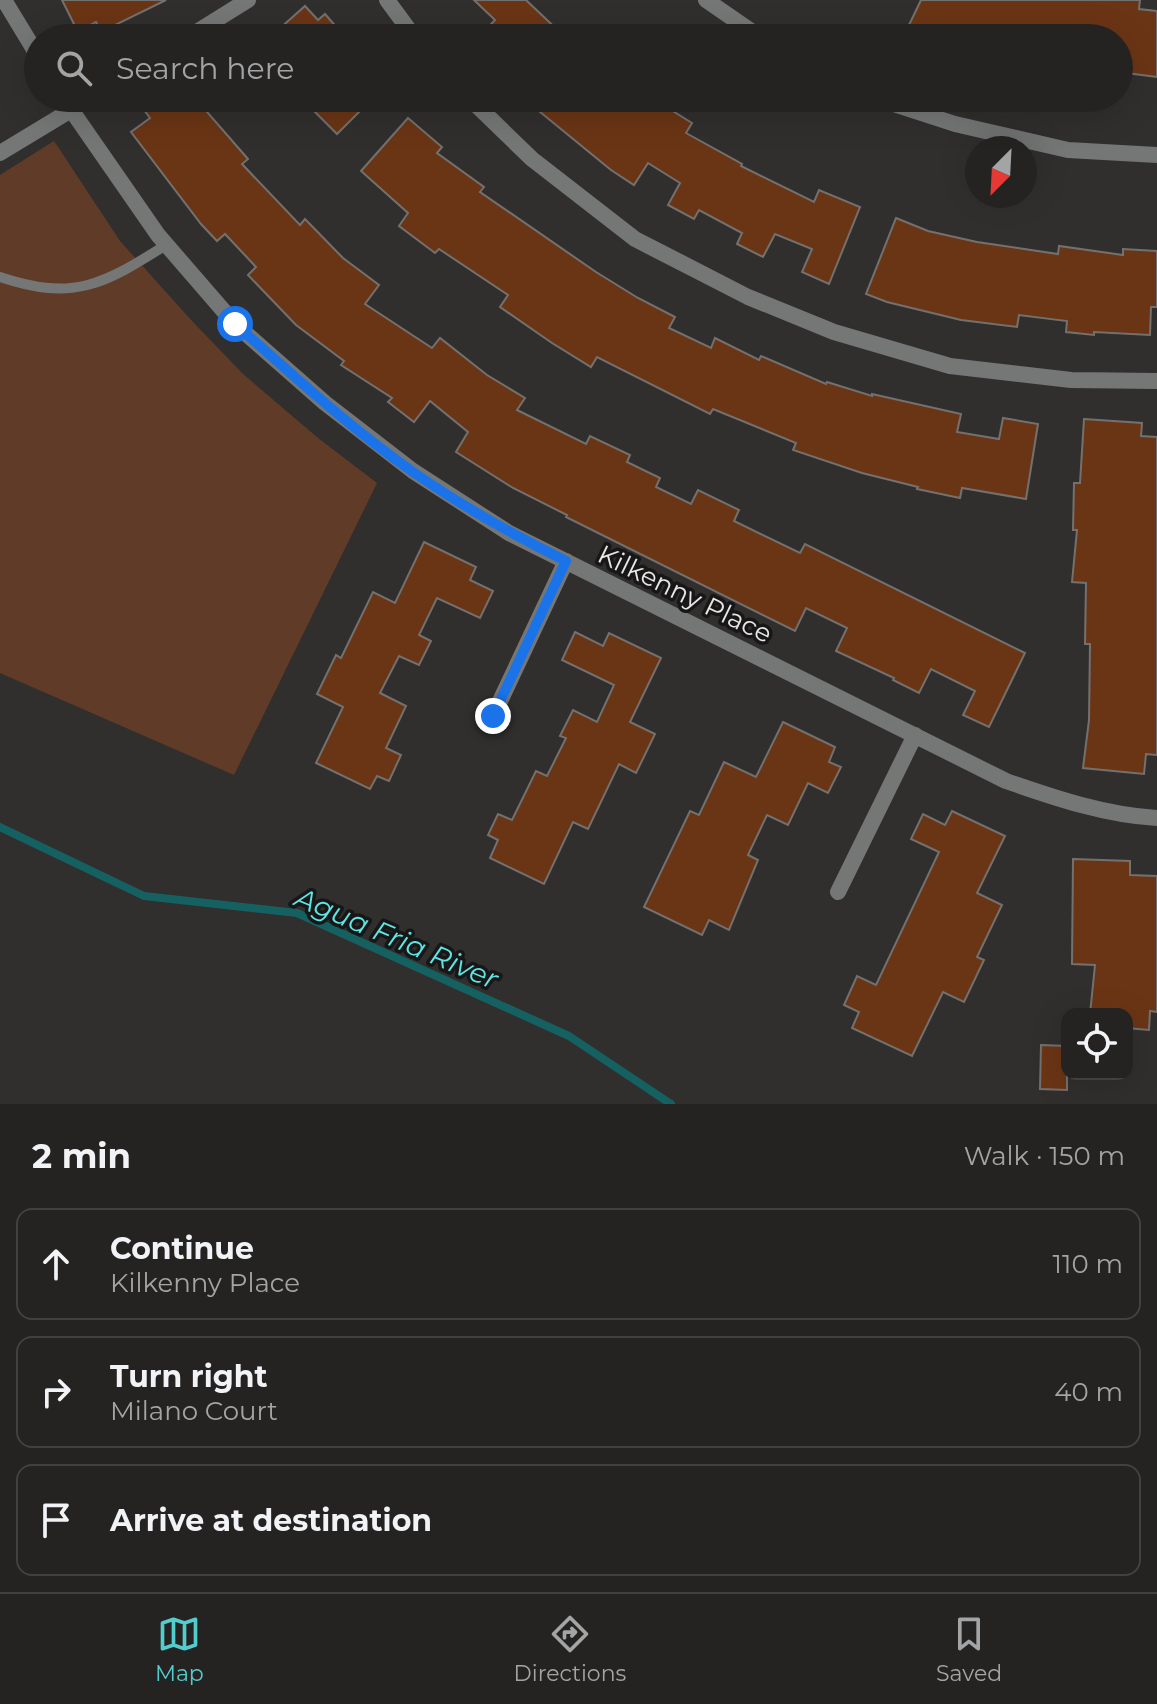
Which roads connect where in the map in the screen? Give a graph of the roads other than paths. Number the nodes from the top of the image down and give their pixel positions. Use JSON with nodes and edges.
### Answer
{"nodes":[{"id":1,"x":4,"y":0,"type":"edge"},
{"id":2,"x":248,"y":0,"type":"edge"},
{"id":3,"x":387,"y":0,"type":"edge"},
{"id":4,"x":706,"y":0,"type":"edge"},
{"id":5,"x":209,"y":24,"type":"edge"},
{"id":6,"x":405,"y":24,"type":"edge"},
{"id":7,"x":741,"y":24,"type":"edge"},
{"id":8,"x":24,"y":33,"type":"edge"},
{"id":9,"x":56,"y":112,"type":"edge"},
{"id":10,"x":73,"y":112,"type":"edge"},
{"id":11,"x":483,"y":112,"type":"edge"},
{"id":12,"x":918,"y":112,"type":"edge"},
{"id":13,"x":0,"y":153,"type":"edge"},
{"id":14,"x":1157,"y":155,"type":"edge"},
{"id":15,"x":166,"y":245,"type":"junction"},
{"id":16,"x":0,"y":277,"type":"edge"},
{"id":17,"x":1157,"y":381,"type":"edge"},
{"id":18,"x":566,"y":561,"type":"junction"},
{"id":19,"x":493,"y":716,"type":"dead end"},
{"id":20,"x":915,"y":735,"type":"junction"},
{"id":21,"x":1157,"y":818,"type":"edge"},
{"id":22,"x":838,"y":892,"type":"dead end"}],
"edges":[{"from":1,"to":8,"type":"street"},
{"from":2,"to":5,"type":"street"},
{"from":3,"to":6,"type":"street"},
{"from":4,"to":7,"type":"street"},
{"from":9,"to":13,"type":"street"},
{"from":10,"to":15,"type":"street","name":"Kilkenny Place"},
{"from":11,"to":17,"type":"street"},
{"from":12,"to":14,"type":"street"},
{"from":15,"to":16,"type":"lane"},
{"from":15,"to":18,"type":"street","name":"Kilkenny Place"},
{"from":18,"to":19,"type":"street"},
{"from":18,"to":20,"type":"street","name":"Kilkenny Place"},
{"from":20,"to":21,"type":"street","name":"Kilkenny Place"},
{"from":20,"to":22,"type":"street"}]}
